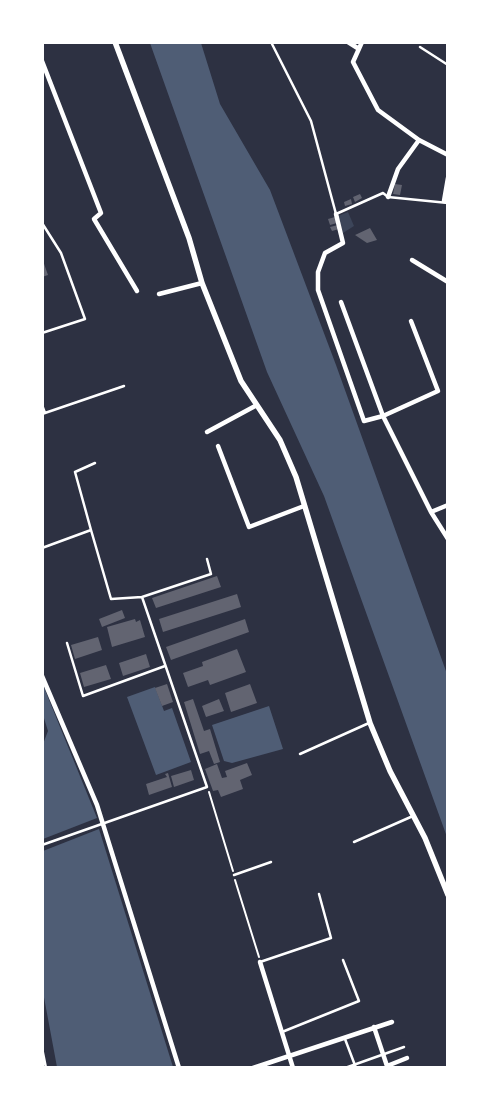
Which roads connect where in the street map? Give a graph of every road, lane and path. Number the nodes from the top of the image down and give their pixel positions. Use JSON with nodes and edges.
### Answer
{"nodes":[{"id":1,"x":115,"y":42,"type":"edge"},
{"id":2,"x":271,"y":42,"type":"edge"},
{"id":3,"x":348,"y":42,"type":"edge"},
{"id":4,"x":362,"y":42,"type":"edge"},
{"id":5,"x":420,"y":47,"type":"dead end"},
{"id":6,"x":359,"y":49,"type":"junction"},
{"id":7,"x":42,"y":62,"type":"edge"},
{"id":8,"x":448,"y":64,"type":"edge"},
{"id":9,"x":419,"y":140,"type":"junction"},
{"id":10,"x":448,"y":155,"type":"edge"},
{"id":11,"x":448,"y":178,"type":"edge"},
{"id":12,"x":388,"y":197,"type":"junction"},
{"id":13,"x":446,"y":202,"type":"edge"},
{"id":14,"x":336,"y":214,"type":"junction"},
{"id":15,"x":42,"y":223,"type":"edge"},
{"id":16,"x":412,"y":260,"type":"dead end"},
{"id":17,"x":448,"y":282,"type":"edge"},
{"id":18,"x":202,"y":283,"type":"junction"},
{"id":19,"x":137,"y":291,"type":"dead end"},
{"id":20,"x":160,"y":294,"type":"dead end"},
{"id":21,"x":341,"y":302,"type":"dead end"},
{"id":22,"x":411,"y":321,"type":"dead end"},
{"id":23,"x":42,"y":333,"type":"edge"},
{"id":24,"x":124,"y":386,"type":"dead end"},
{"id":25,"x":42,"y":405,"type":"edge"},
{"id":26,"x":257,"y":405,"type":"junction"},
{"id":27,"x":44,"y":413,"type":"edge"},
{"id":28,"x":382,"y":416,"type":"junction"},
{"id":29,"x":207,"y":432,"type":"dead end"},
{"id":30,"x":218,"y":446,"type":"dead end"},
{"id":31,"x":95,"y":463,"type":"dead end"},
{"id":32,"x":448,"y":505,"type":"edge"},
{"id":33,"x":304,"y":506,"type":"junction"},
{"id":34,"x":431,"y":512,"type":"junction"},
{"id":35,"x":92,"y":530,"type":"junction"},
{"id":36,"x":447,"y":538,"type":"edge"},
{"id":37,"x":42,"y":548,"type":"edge"},
{"id":38,"x":208,"y":559,"type":"dead end"},
{"id":39,"x":142,"y":597,"type":"junction"},
{"id":40,"x":68,"y":643,"type":"dead end"},
{"id":41,"x":165,"y":666,"type":"junction"},
{"id":42,"x":42,"y":676,"type":"edge"},
{"id":43,"x":370,"y":723,"type":"junction"},
{"id":44,"x":300,"y":754,"type":"dead end"},
{"id":45,"x":414,"y":816,"type":"junction"},
{"id":46,"x":103,"y":823,"type":"junction"},
{"id":47,"x":354,"y":842,"type":"dead end"},
{"id":48,"x":42,"y":845,"type":"edge"},
{"id":49,"x":271,"y":862,"type":"dead end"},
{"id":50,"x":234,"y":875,"type":"dead end"},
{"id":51,"x":319,"y":894,"type":"dead end"},
{"id":52,"x":448,"y":895,"type":"edge"},
{"id":53,"x":343,"y":960,"type":"dead end"},
{"id":54,"x":260,"y":962,"type":"joint"},
{"id":55,"x":392,"y":1022,"type":"dead end"},
{"id":56,"x":374,"y":1027,"type":"junction"},
{"id":57,"x":282,"y":1032,"type":"junction"},
{"id":58,"x":344,"y":1036,"type":"junction"},
{"id":59,"x":404,"y":1047,"type":"dead end"},
{"id":60,"x":42,"y":1048,"type":"edge"},
{"id":61,"x":289,"y":1054,"type":"junction"},
{"id":62,"x":383,"y":1054,"type":"junction"},
{"id":63,"x":407,"y":1058,"type":"dead end"},
{"id":64,"x":355,"y":1066,"type":"edge"},
{"id":65,"x":46,"y":1068,"type":"edge"},
{"id":66,"x":179,"y":1068,"type":"edge"},
{"id":67,"x":253,"y":1068,"type":"edge"},
{"id":68,"x":293,"y":1068,"type":"edge"},
{"id":69,"x":345,"y":1068,"type":"edge"}],
"edges":[{"from":1,"to":18,"type":"street"},
{"from":2,"to":14,"type":"lane"},
{"from":3,"to":6,"type":"street"},
{"from":4,"to":6,"type":"street"},
{"from":5,"to":8,"type":"lane"},
{"from":6,"to":9,"type":"street"},
{"from":7,"to":19,"type":"street"},
{"from":9,"to":10,"type":"street"},
{"from":9,"to":12,"type":"street"},
{"from":11,"to":13,"type":"street"},
{"from":12,"to":13,"type":"lane"},
{"from":12,"to":14,"type":"lane"},
{"from":14,"to":28,"type":"street"},
{"from":15,"to":23,"type":"lane"},
{"from":16,"to":17,"type":"street"},
{"from":18,"to":20,"type":"street"},
{"from":18,"to":26,"type":"street"},
{"from":21,"to":28,"type":"street"},
{"from":22,"to":28,"type":"street"},
{"from":24,"to":27,"type":"lane"},
{"from":25,"to":27,"type":"lane"},
{"from":26,"to":29,"type":"street"},
{"from":26,"to":33,"type":"street"},
{"from":28,"to":34,"type":"street"},
{"from":30,"to":33,"type":"street"},
{"from":31,"to":35,"type":"lane"},
{"from":32,"to":34,"type":"street"},
{"from":33,"to":43,"type":"street"},
{"from":34,"to":36,"type":"street"},
{"from":35,"to":37,"type":"lane"},
{"from":35,"to":39,"type":"lane"},
{"from":38,"to":39,"type":"lane"},
{"from":39,"to":41,"type":"lane"},
{"from":40,"to":41,"type":"lane"},
{"from":41,"to":46,"type":"lane"},
{"from":42,"to":46,"type":"street"},
{"from":43,"to":44,"type":"lane"},
{"from":43,"to":45,"type":"street"},
{"from":45,"to":47,"type":"lane"},
{"from":45,"to":52,"type":"street"},
{"from":46,"to":48,"type":"lane"},
{"from":46,"to":66,"type":"street"},
{"from":49,"to":50,"type":"lane"},
{"from":51,"to":54,"type":"lane"},
{"from":53,"to":57,"type":"lane"},
{"from":54,"to":57,"type":"street"},
{"from":55,"to":56,"type":"street"},
{"from":56,"to":58,"type":"street"},
{"from":56,"to":62,"type":"street"},
{"from":57,"to":61,"type":"street"},
{"from":58,"to":61,"type":"street"},
{"from":58,"to":64,"type":"lane"},
{"from":59,"to":62,"type":"lane"},
{"from":60,"to":65,"type":"lane"},
{"from":61,"to":67,"type":"street"},
{"from":61,"to":68,"type":"street"},
{"from":62,"to":63,"type":"street"},
{"from":62,"to":64,"type":"lane"},
{"from":64,"to":69,"type":"lane"}]}
